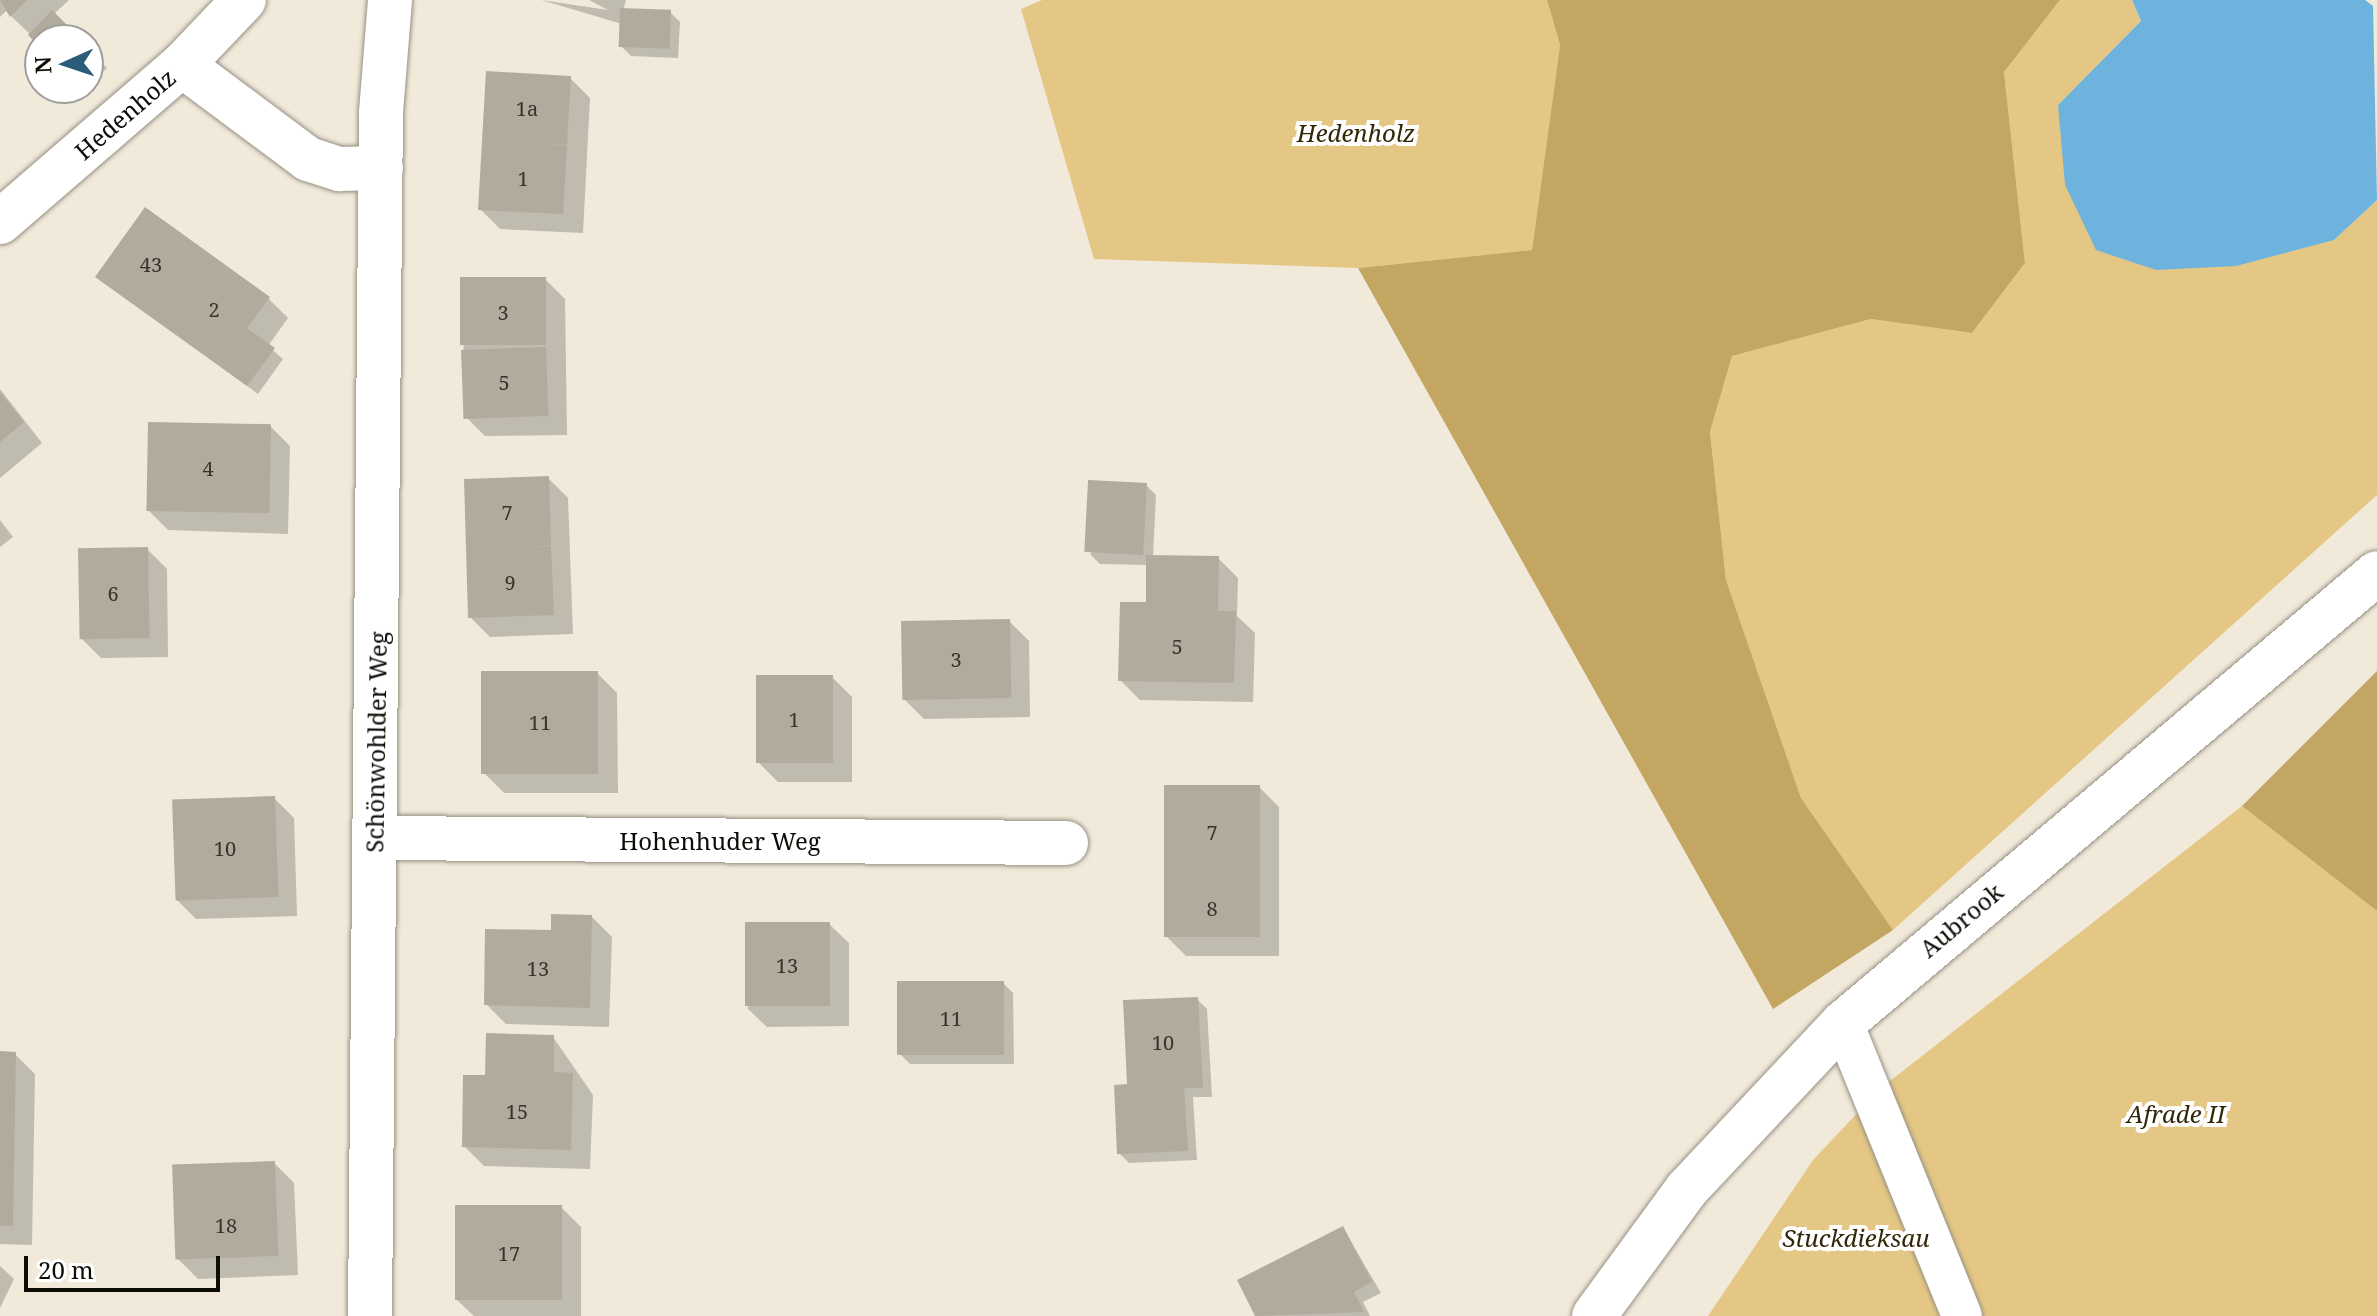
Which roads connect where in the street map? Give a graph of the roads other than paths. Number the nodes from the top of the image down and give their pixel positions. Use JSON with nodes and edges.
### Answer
{"nodes":[{"id":1,"x":244,"y":0,"type":"edge"},
{"id":2,"x":390,"y":0,"type":"edge"},
{"id":3,"x":182,"y":65,"type":"junction"},
{"id":4,"x":381,"y":168,"type":"junction"},
{"id":5,"x":0,"y":222,"type":"edge"},
{"id":6,"x":2377,"y":573,"type":"edge"},
{"id":7,"x":374,"y":838,"type":"junction"},
{"id":8,"x":1066,"y":843,"type":"dead end"},
{"id":9,"x":1843,"y":1023,"type":"junction"},
{"id":10,"x":370,"y":1316,"type":"edge"},
{"id":11,"x":1594,"y":1316,"type":"edge"},
{"id":12,"x":1962,"y":1316,"type":"edge"}],
"edges":[{"from":1,"to":3,"type":"street","name":"Hedenholz"},
{"from":2,"to":4,"type":"street","name":"Schönwohlder Weg"},
{"from":3,"to":4,"type":"street"},
{"from":3,"to":5,"type":"street","name":"Hedenholz"},
{"from":4,"to":7,"type":"street","name":"Schönwohlder Weg"},
{"from":6,"to":9,"type":"street","name":"Aubrook"},
{"from":7,"to":8,"type":"street","name":"Hohenhuder Weg"},
{"from":7,"to":10,"type":"street","name":"Schönwohlder Weg"},
{"from":9,"to":11,"type":"street","name":"Aubrook"},
{"from":9,"to":12,"type":"lane"}]}
